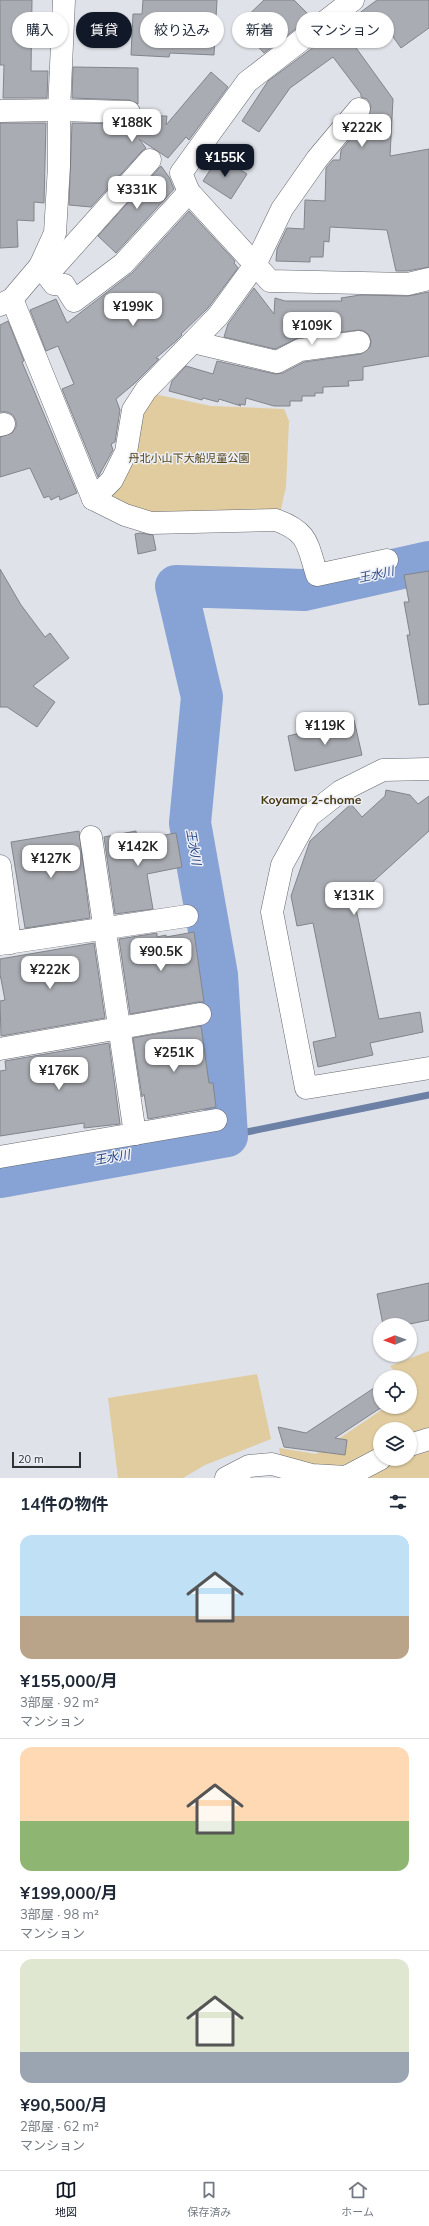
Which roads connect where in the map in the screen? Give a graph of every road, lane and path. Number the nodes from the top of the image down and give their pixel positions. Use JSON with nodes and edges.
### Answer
{"nodes":[{"id":1,"x":64,"y":0,"type":"edge"},
{"id":2,"x":353,"y":0,"type":"edge"},
{"id":3,"x":359,"y":109,"type":"dead end"},
{"id":4,"x":59,"y":110,"type":"junction"},
{"id":5,"x":0,"y":111,"type":"edge"},
{"id":6,"x":129,"y":112,"type":"dead end"},
{"id":7,"x":150,"y":160,"type":"dead end"},
{"id":8,"x":189,"y":192,"type":"junction"},
{"id":9,"x":255,"y":265,"type":"junction"},
{"id":10,"x":44,"y":271,"type":"junction"},
{"id":11,"x":429,"y":279,"type":"edge"},
{"id":12,"x":6,"y":302,"type":"edge"},
{"id":13,"x":193,"y":342,"type":"junction"},
{"id":14,"x":359,"y":342,"type":"dead end"},
{"id":15,"x":93,"y":499,"type":"junction"},
{"id":16,"x":387,"y":560,"type":"dead end"},
{"id":17,"x":429,"y":769,"type":"edge"},
{"id":18,"x":91,"y":837,"type":"dead end"},
{"id":19,"x":0,"y":866,"type":"edge"},
{"id":20,"x":188,"y":916,"type":"dead end"},
{"id":21,"x":104,"y":929,"type":"junction"},
{"id":22,"x":5,"y":944,"type":"edge"},
{"id":23,"x":200,"y":1014,"type":"dead end"},
{"id":24,"x":120,"y":1028,"type":"junction"},
{"id":25,"x":0,"y":1050,"type":"edge"},
{"id":26,"x":429,"y":1068,"type":"edge"},
{"id":27,"x":216,"y":1120,"type":"dead end"},
{"id":28,"x":135,"y":1134,"type":"junction"},
{"id":29,"x":0,"y":1157,"type":"edge"},
{"id":30,"x":429,"y":1439,"type":"edge"},
{"id":31,"x":417,"y":1443,"type":"edge"},
{"id":32,"x":373,"y":1463,"type":"edge"},
{"id":33,"x":226,"y":1478,"type":"edge"}],
"edges":[{"from":1,"to":4,"type":"street"},
{"from":2,"to":8,"type":"street"},
{"from":3,"to":9,"type":"street"},
{"from":4,"to":5,"type":"street"},
{"from":4,"to":6,"type":"street"},
{"from":4,"to":10,"type":"street"},
{"from":7,"to":10,"type":"street"},
{"from":8,"to":9,"type":"street"},
{"from":8,"to":10,"type":"street"},
{"from":9,"to":11,"type":"street"},
{"from":9,"to":13,"type":"street"},
{"from":10,"to":12,"type":"street"},
{"from":12,"to":15,"type":"street"},
{"from":13,"to":14,"type":"street"},
{"from":13,"to":15,"type":"street"},
{"from":15,"to":16,"type":"street"},
{"from":17,"to":26,"type":"street"},
{"from":18,"to":21,"type":"street"},
{"from":19,"to":22,"type":"street"},
{"from":20,"to":21,"type":"street"},
{"from":21,"to":22,"type":"street"},
{"from":21,"to":24,"type":"street"},
{"from":23,"to":24,"type":"street"},
{"from":24,"to":25,"type":"street"},
{"from":24,"to":28,"type":"street"},
{"from":27,"to":28,"type":"street"},
{"from":28,"to":29,"type":"street"},
{"from":30,"to":31,"type":"street"},
{"from":32,"to":33,"type":"street"}]}
